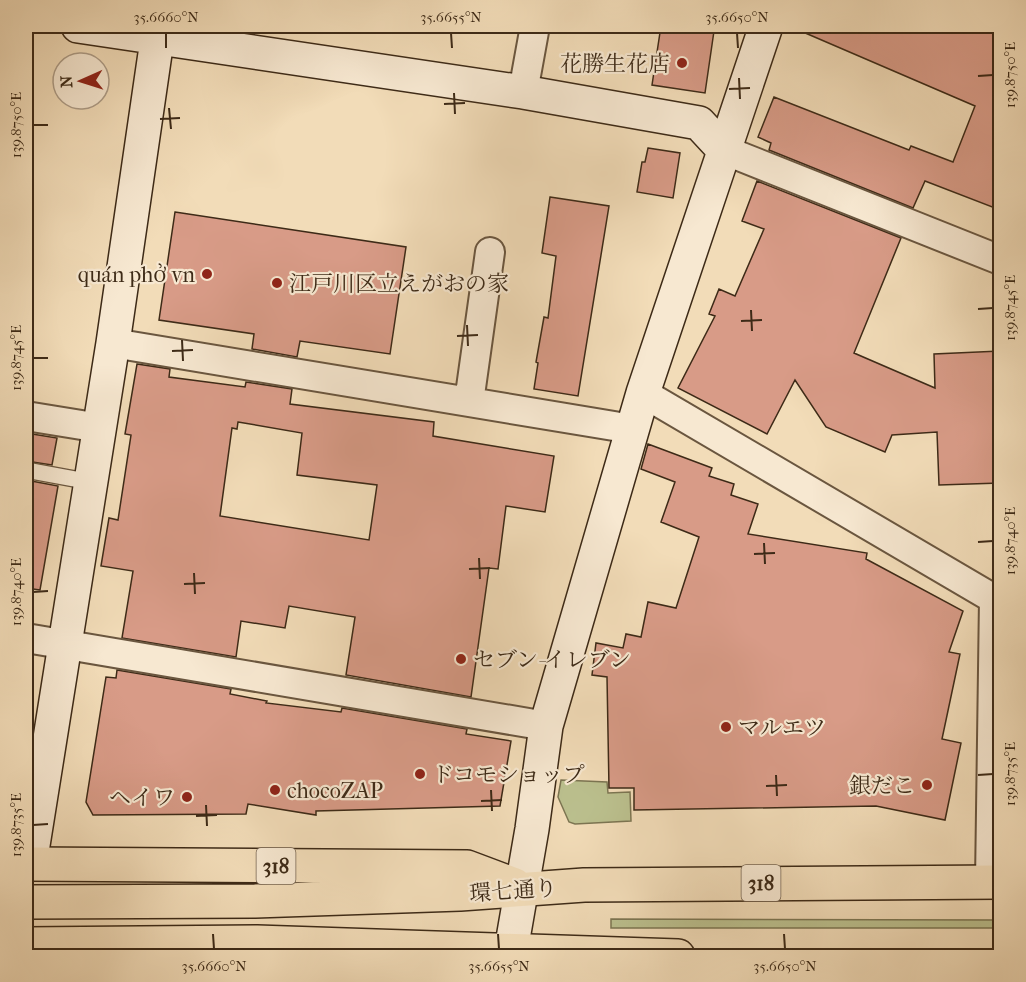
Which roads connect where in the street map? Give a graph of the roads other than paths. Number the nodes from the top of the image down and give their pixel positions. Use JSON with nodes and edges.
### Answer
{"nodes":[{"id":1,"x":78,"y":26,"type":"edge"},
{"id":2,"x":535,"y":26,"type":"edge"},
{"id":3,"x":766,"y":26,"type":"edge"},
{"id":4,"x":158,"y":32,"type":"edge"},
{"id":5,"x":523,"y":92,"type":"junction"},
{"id":6,"x":724,"y":150,"type":"junction"},
{"id":7,"x":490,"y":252,"type":"dead end"},
{"id":8,"x":1000,"y":260,"type":"edge"},
{"id":9,"x":113,"y":343,"type":"junction"},
{"id":10,"x":643,"y":393,"type":"junction"},
{"id":11,"x":469,"y":402,"type":"junction"},
{"id":12,"x":26,"y":416,"type":"edge"},
{"id":13,"x":100,"y":428,"type":"junction"},
{"id":14,"x":632,"y":429,"type":"junction"},
{"id":15,"x":26,"y":470,"type":"edge"},
{"id":16,"x":91,"y":482,"type":"junction"},
{"id":17,"x":997,"y":598,"type":"edge"},
{"id":18,"x":26,"y":638,"type":"edge"},
{"id":19,"x":66,"y":645,"type":"junction"},
{"id":20,"x":546,"y":726,"type":"junction"},
{"id":21,"x":28,"y":864,"type":"edge"},
{"id":22,"x":995,"y":882,"type":"edge"},
{"id":23,"x":522,"y":888,"type":"junction"},
{"id":24,"x":26,"y":902,"type":"edge"},
{"id":25,"x":26,"y":944,"type":"edge"},
{"id":26,"x":506,"y":955,"type":"edge"},
{"id":27,"x":678,"y":957,"type":"edge"}],
"edges":[{"from":1,"to":4,"type":"street"},
{"from":2,"to":5,"type":"street"},
{"from":3,"to":6,"type":"street"},
{"from":4,"to":5,"type":"street"},
{"from":4,"to":9,"type":"street"},
{"from":5,"to":6,"type":"street"},
{"from":6,"to":8,"type":"street"},
{"from":6,"to":10,"type":"street"},
{"from":7,"to":11,"type":"street"},
{"from":9,"to":11,"type":"street"},
{"from":9,"to":13,"type":"street"},
{"from":10,"to":14,"type":"street"},
{"from":10,"to":17,"type":"street"},
{"from":11,"to":14,"type":"street"},
{"from":12,"to":13,"type":"street"},
{"from":13,"to":16,"type":"street"},
{"from":14,"to":20,"type":"street"},
{"from":15,"to":16,"type":"lane"},
{"from":16,"to":19,"type":"street"},
{"from":17,"to":22,"type":"street"},
{"from":18,"to":19,"type":"street"},
{"from":19,"to":20,"type":"street"},
{"from":19,"to":21,"type":"street"},
{"from":20,"to":23,"type":"street"},
{"from":21,"to":23,"type":"main road","number":"318"},
{"from":22,"to":23,"type":"main road","name":"環七通り","number":"318"},
{"from":23,"to":24,"type":"main road","name":"環七通り","number":"318"},
{"from":23,"to":26,"type":"street"},
{"from":25,"to":26,"type":"main road"},
{"from":26,"to":27,"type":"main road"}]}
